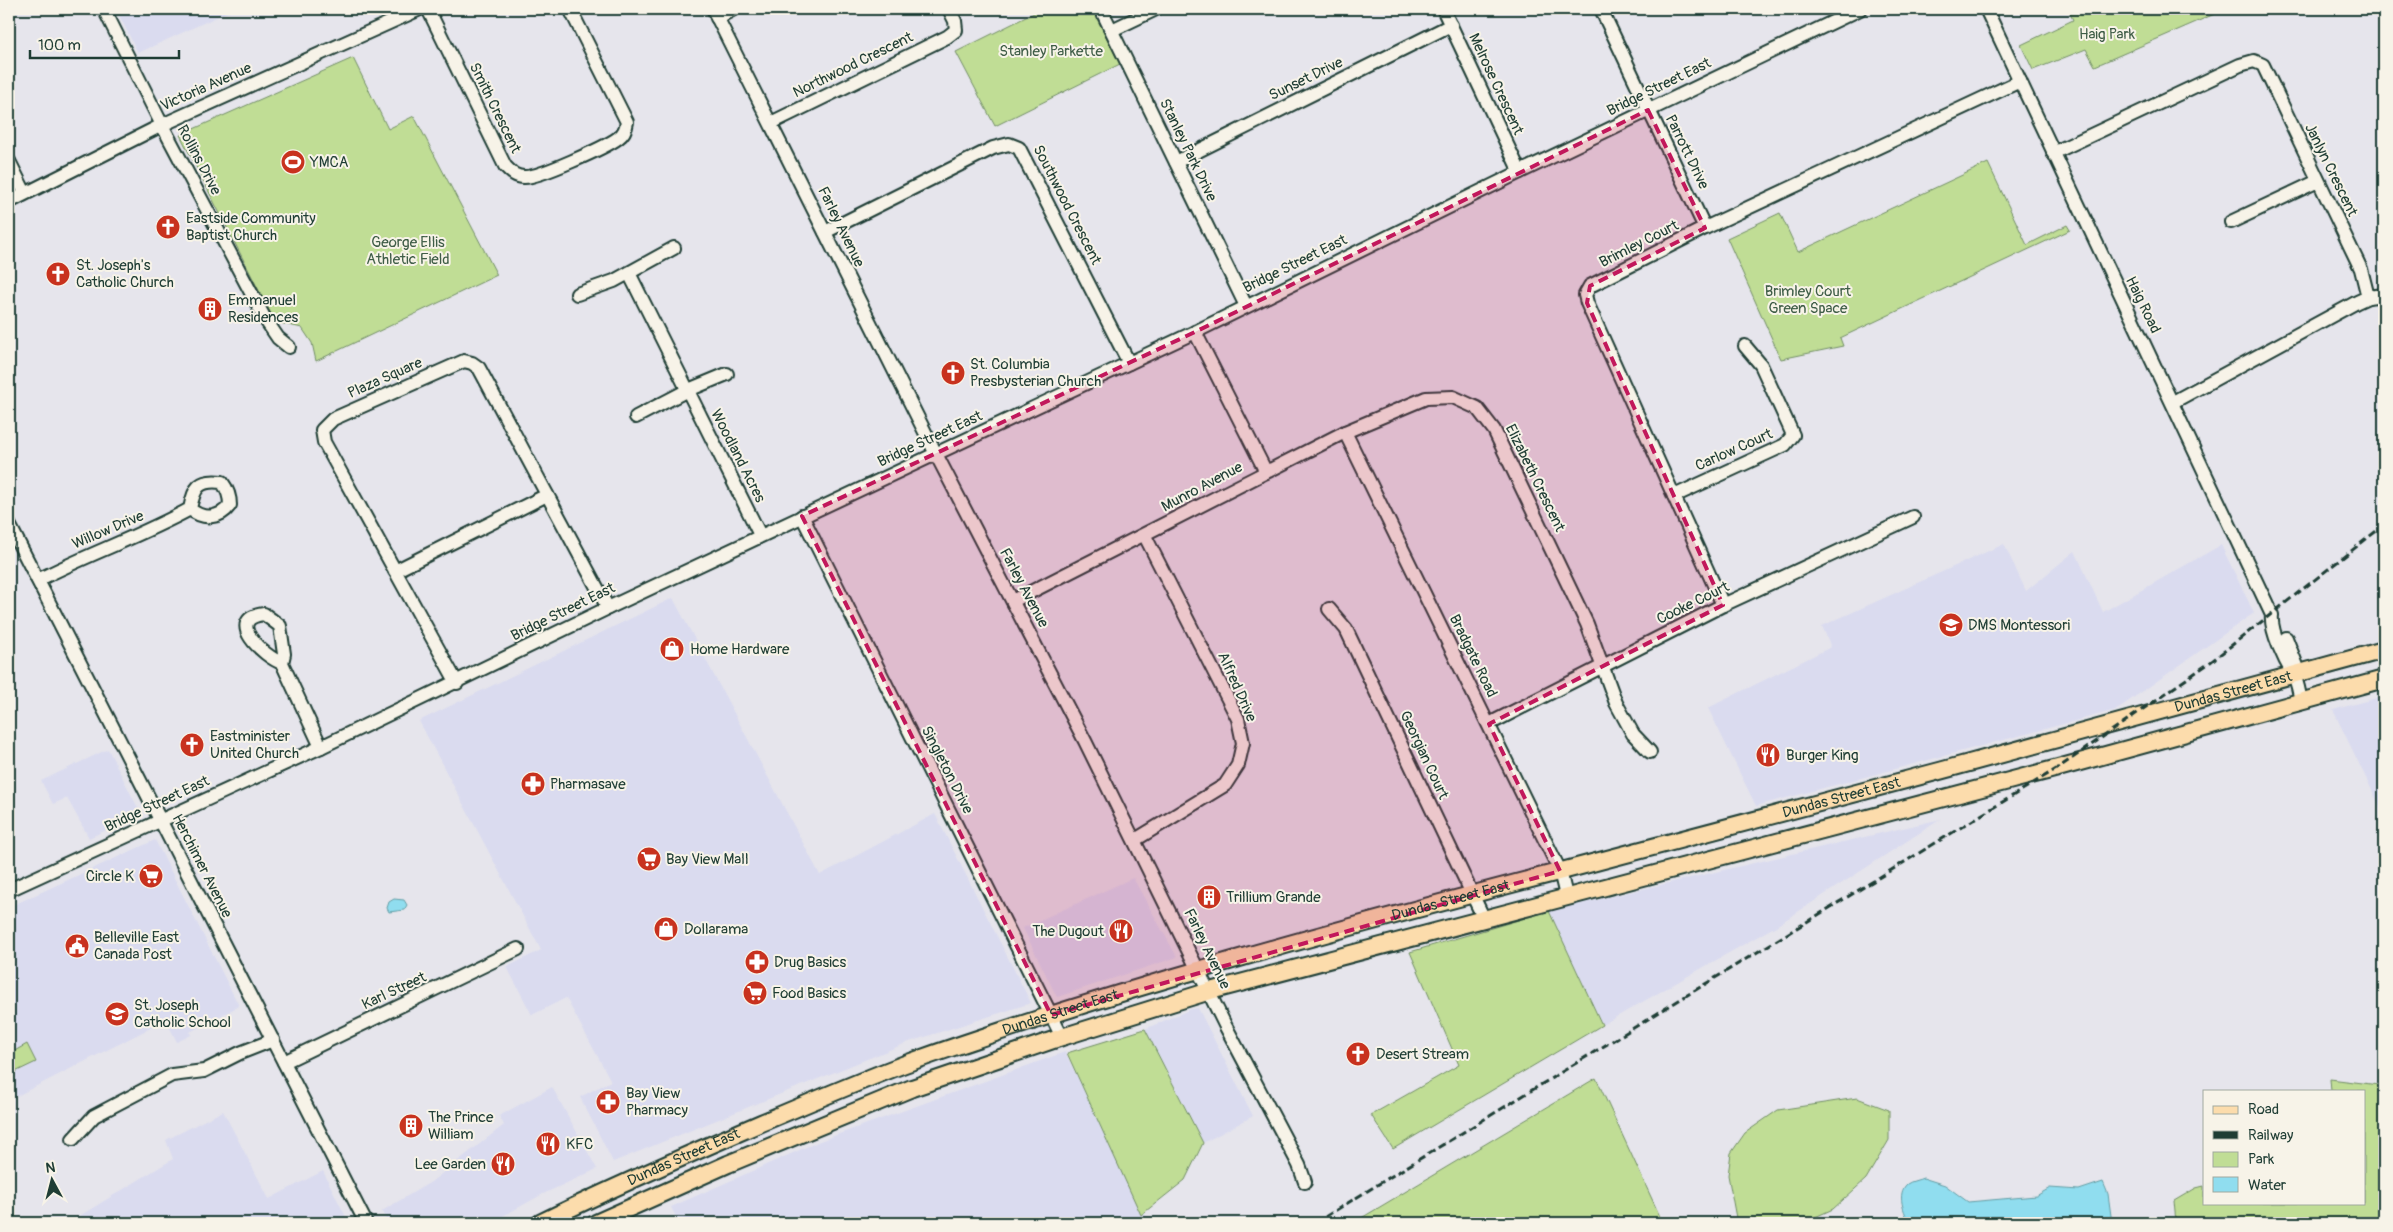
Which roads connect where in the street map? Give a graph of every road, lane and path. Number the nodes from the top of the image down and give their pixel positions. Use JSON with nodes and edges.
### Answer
{"nodes":[{"id":1,"x":104,"y":9,"type":"edge"},
{"id":2,"x":420,"y":9,"type":"edge"},
{"id":3,"x":428,"y":9,"type":"edge"},
{"id":4,"x":570,"y":9,"type":"edge"},
{"id":5,"x":734,"y":9,"type":"edge"},
{"id":6,"x":949,"y":9,"type":"edge"},
{"id":7,"x":1101,"y":9,"type":"edge"},
{"id":8,"x":1156,"y":9,"type":"edge"},
{"id":9,"x":1443,"y":9,"type":"edge"},
{"id":10,"x":1601,"y":9,"type":"edge"},
{"id":11,"x":1860,"y":9,"type":"edge"},
{"id":12,"x":1986,"y":9,"type":"edge"},
{"id":13,"x":715,"y":13,"type":"edge"},
{"id":14,"x":1451,"y":26,"type":"junction"},
{"id":15,"x":1112,"y":30,"type":"junction"},
{"id":16,"x":2020,"y":82,"type":"junction"},
{"id":17,"x":1648,"y":110,"type":"junction"},
{"id":18,"x":771,"y":123,"type":"junction"},
{"id":19,"x":162,"y":125,"type":"junction"},
{"id":20,"x":2053,"y":153,"type":"junction"},
{"id":21,"x":9,"y":161,"type":"edge"},
{"id":22,"x":1176,"y":162,"type":"junction"},
{"id":23,"x":1520,"y":172,"type":"junction"},
{"id":24,"x":2318,"y":181,"type":"junction"},
{"id":25,"x":25,"y":194,"type":"junction"},
{"id":26,"x":9,"y":202,"type":"edge"},
{"id":27,"x":2231,"y":222,"type":"dead end"},
{"id":28,"x":1705,"y":228,"type":"junction"},
{"id":29,"x":825,"y":232,"type":"junction"},
{"id":30,"x":674,"y":248,"type":"dead end"},
{"id":31,"x":629,"y":274,"type":"junction"},
{"id":32,"x":577,"y":294,"type":"dead end"},
{"id":33,"x":2384,"y":295,"type":"edge"},
{"id":34,"x":2368,"y":298,"type":"junction"},
{"id":35,"x":1246,"y":306,"type":"junction"},
{"id":36,"x":1195,"y":332,"type":"junction"},
{"id":37,"x":1745,"y":346,"type":"dead end"},
{"id":38,"x":289,"y":347,"type":"dead end"},
{"id":39,"x":1129,"y":363,"type":"junction"},
{"id":40,"x":727,"y":374,"type":"dead end"},
{"id":41,"x":686,"y":391,"type":"junction"},
{"id":42,"x":2173,"y":402,"type":"junction"},
{"id":43,"x":636,"y":417,"type":"dead end"},
{"id":44,"x":1345,"y":432,"type":"junction"},
{"id":45,"x":936,"y":454,"type":"junction"},
{"id":46,"x":1266,"y":472,"type":"junction"},
{"id":47,"x":547,"y":495,"type":"junction"},
{"id":48,"x":1674,"y":496,"type":"junction"},
{"id":49,"x":190,"y":509,"type":"dead end"},
{"id":50,"x":802,"y":516,"type":"junction"},
{"id":51,"x":1913,"y":517,"type":"dead end"},
{"id":52,"x":9,"y":524,"type":"edge"},
{"id":53,"x":760,"y":535,"type":"junction"},
{"id":54,"x":1145,"y":536,"type":"junction"},
{"id":55,"x":395,"y":571,"type":"junction"},
{"id":56,"x":38,"y":580,"type":"junction"},
{"id":57,"x":1013,"y":601,"type":"junction"},
{"id":58,"x":1724,"y":605,"type":"junction"},
{"id":59,"x":608,"y":608,"type":"junction"},
{"id":60,"x":1329,"y":609,"type":"dead end"},
{"id":61,"x":2384,"y":650,"type":"edge"},
{"id":62,"x":282,"y":664,"type":"dead end"},
{"id":63,"x":1601,"y":666,"type":"junction"},
{"id":64,"x":2294,"y":675,"type":"junction"},
{"id":65,"x":2384,"y":678,"type":"edge"},
{"id":66,"x":457,"y":683,"type":"junction"},
{"id":67,"x":2301,"y":701,"type":"junction"},
{"id":68,"x":1489,"y":724,"type":"junction"},
{"id":69,"x":322,"y":747,"type":"junction"},
{"id":70,"x":1650,"y":752,"type":"dead end"},
{"id":71,"x":1899,"y":780,"type":"junction"},
{"id":72,"x":1908,"y":806,"type":"junction"},
{"id":73,"x":1763,"y":816,"type":"junction"},
{"id":74,"x":160,"y":819,"type":"junction"},
{"id":75,"x":1135,"y":840,"type":"junction"},
{"id":76,"x":1773,"y":842,"type":"junction"},
{"id":77,"x":1560,"y":871,"type":"junction"},
{"id":78,"x":9,"y":890,"type":"edge"},
{"id":79,"x":1472,"y":894,"type":"junction"},
{"id":80,"x":1566,"y":896,"type":"junction"},
{"id":81,"x":1484,"y":919,"type":"junction"},
{"id":82,"x":518,"y":949,"type":"dead end"},
{"id":83,"x":1268,"y":950,"type":"junction"},
{"id":84,"x":1199,"y":970,"type":"junction"},
{"id":85,"x":1275,"y":974,"type":"junction"},
{"id":86,"x":1210,"y":991,"type":"junction"},
{"id":87,"x":1051,"y":1015,"type":"junction"},
{"id":88,"x":1062,"y":1037,"type":"junction"},
{"id":89,"x":273,"y":1040,"type":"junction"},
{"id":90,"x":284,"y":1062,"type":"junction"},
{"id":91,"x":73,"y":1139,"type":"dead end"},
{"id":92,"x":1306,"y":1182,"type":"dead end"},
{"id":93,"x":366,"y":1223,"type":"edge"},
{"id":94,"x":540,"y":1223,"type":"edge"},
{"id":95,"x":596,"y":1223,"type":"edge"}],
"edges":[{"from":1,"to":19,"type":"street","name":"Rollins Drive"},
{"from":2,"to":19,"type":"street","name":"Victoria Avenue"},
{"from":3,"to":4,"type":"street","name":"Smith Crescent"},
{"from":5,"to":13,"type":"street"},
{"from":6,"to":18,"type":"street","name":"Northwood Crescent"},
{"from":7,"to":15,"type":"street","name":"Stanley Park Drive"},
{"from":8,"to":15,"type":"street"},
{"from":9,"to":14,"type":"street","name":"Melrose Crescent"},
{"from":10,"to":17,"type":"street","name":"Parrott Drive"},
{"from":11,"to":17,"type":"street","name":"Bridge Street East"},
{"from":12,"to":16,"type":"street","name":"Haig Road"},
{"from":13,"to":18,"type":"street","name":"Farley Avenue"},
{"from":14,"to":22,"type":"street","name":"Sunset Drive"},
{"from":14,"to":23,"type":"street","name":"Melrose Crescent"},
{"from":15,"to":22,"type":"street","name":"Stanley Park Drive"},
{"from":16,"to":20,"type":"street","name":"Haig Road"},
{"from":16,"to":28,"type":"street","name":"Brimley Court"},
{"from":17,"to":23,"type":"street","name":"Bridge Street East"},
{"from":17,"to":28,"type":"street","name":"Parrott Drive"},
{"from":18,"to":29,"type":"street","name":"Farley Avenue"},
{"from":19,"to":25,"type":"street","name":"Victoria Avenue"},
{"from":19,"to":38,"type":"street","name":"Rollins Drive"},
{"from":20,"to":24,"type":"street","name":"Janlyn Crescent"},
{"from":20,"to":42,"type":"street","name":"Haig Road"},
{"from":21,"to":25,"type":"street"},
{"from":22,"to":35,"type":"street","name":"Stanley Park Drive"},
{"from":23,"to":35,"type":"street","name":"Bridge Street East"},
{"from":24,"to":27,"type":"street"},
{"from":24,"to":34,"type":"street","name":"Janlyn Crescent"},
{"from":25,"to":26,"type":"street","name":"Victoria Avenue"},
{"from":28,"to":48,"type":"street","name":"Brimley Court"},
{"from":29,"to":39,"type":"street","name":"Southwood Crescent"},
{"from":29,"to":45,"type":"street","name":"Farley Avenue"},
{"from":30,"to":31,"type":"street"},
{"from":31,"to":32,"type":"street"},
{"from":31,"to":41,"type":"street","name":"Woodland Acres"},
{"from":33,"to":34,"type":"street"},
{"from":34,"to":42,"type":"street"},
{"from":35,"to":36,"type":"street","name":"Bridge Street East"},
{"from":36,"to":39,"type":"street","name":"Bridge Street East"},
{"from":36,"to":46,"type":"street","name":"Munro Avenue"},
{"from":37,"to":48,"type":"street","name":"Carlow Court"},
{"from":39,"to":45,"type":"street","name":"Bridge Street East"},
{"from":40,"to":41,"type":"street"},
{"from":41,"to":43,"type":"street"},
{"from":41,"to":53,"type":"street","name":"Woodland Acres"},
{"from":42,"to":64,"type":"street","name":"Haig Road"},
{"from":44,"to":46,"type":"street","name":"Elizabeth Crescent"},
{"from":44,"to":63,"type":"street","name":"Elizabeth Crescent"},
{"from":44,"to":68,"type":"street","name":"Bradgate Road"},
{"from":45,"to":50,"type":"street","name":"Bridge Street East"},
{"from":45,"to":57,"type":"street","name":"Farley Avenue"},
{"from":46,"to":54,"type":"street","name":"Munro Avenue"},
{"from":47,"to":55,"type":"street"},
{"from":47,"to":55,"type":"street","name":"Plaza Square"},
{"from":47,"to":59,"type":"street","name":"Plaza Square"},
{"from":48,"to":58,"type":"street","name":"Brimley Court"},
{"from":49,"to":56,"type":"street","name":"Willow Drive"},
{"from":50,"to":53,"type":"street","name":"Bridge Street East"},
{"from":50,"to":87,"type":"street","name":"Singleton Drive"},
{"from":51,"to":58,"type":"street","name":"Cooke Court"},
{"from":52,"to":56,"type":"street","name":"Herchimer Avenue"},
{"from":53,"to":59,"type":"street","name":"Bridge Street East"},
{"from":54,"to":57,"type":"street","name":"Munro Avenue"},
{"from":54,"to":75,"type":"street","name":"Alfred Drive"},
{"from":55,"to":66,"type":"street","name":"Plaza Square"},
{"from":56,"to":74,"type":"street","name":"Herchimer Avenue"},
{"from":57,"to":75,"type":"street","name":"Farley Avenue"},
{"from":58,"to":63,"type":"street","name":"Cooke Court"},
{"from":59,"to":66,"type":"street","name":"Bridge Street East"},
{"from":60,"to":79,"type":"street","name":"Georgian Court"},
{"from":61,"to":64,"type":"main road","name":"Dundas Street East"},
{"from":62,"to":69,"type":"street"},
{"from":63,"to":68,"type":"street","name":"Cooke Court"},
{"from":63,"to":70,"type":"street","name":"Elizabeth Crescent"},
{"from":64,"to":67,"type":"street","name":"Haig Road"},
{"from":64,"to":71,"type":"main road","name":"Dundas Street East"},
{"from":65,"to":67,"type":"main road","name":"Dundas Street East"},
{"from":66,"to":69,"type":"street","name":"Bridge Street East"},
{"from":67,"to":72,"type":"main road","name":"Dundas Street East"},
{"from":68,"to":77,"type":"street","name":"Bradgate Road"},
{"from":69,"to":74,"type":"street","name":"Bridge Street East"},
{"from":71,"to":72,"type":"main road"},
{"from":71,"to":73,"type":"main road","name":"Dundas Street East"},
{"from":72,"to":76,"type":"main road","name":"Dundas Street East"},
{"from":73,"to":76,"type":"main road"},
{"from":73,"to":77,"type":"main road","name":"Dundas Street East"},
{"from":74,"to":78,"type":"street","name":"Bridge Street East"},
{"from":74,"to":89,"type":"street","name":"Herchimer Avenue"},
{"from":75,"to":84,"type":"street","name":"Farley Avenue"},
{"from":76,"to":80,"type":"main road","name":"Dundas Street East"},
{"from":77,"to":79,"type":"main road","name":"Dundas Street East"},
{"from":77,"to":80,"type":"street","name":"Bradgate Road"},
{"from":79,"to":81,"type":"street","name":"Georgian Court"},
{"from":79,"to":83,"type":"main road","name":"Dundas Street East"},
{"from":80,"to":81,"type":"main road","name":"Dundas Street East"},
{"from":81,"to":85,"type":"main road","name":"Dundas Street East"},
{"from":82,"to":90,"type":"street","name":"Karl Street"},
{"from":83,"to":84,"type":"main road","name":"Dundas Street East"},
{"from":83,"to":85,"type":"main road"},
{"from":84,"to":86,"type":"street","name":"Farley Avenue"},
{"from":84,"to":87,"type":"main road","name":"Dundas Street East"},
{"from":85,"to":86,"type":"main road","name":"Dundas Street East"},
{"from":86,"to":88,"type":"main road","name":"Dundas Street East"},
{"from":86,"to":92,"type":"street","name":"Farley Avenue"},
{"from":87,"to":88,"type":"street","name":"Singleton Drive"},
{"from":87,"to":94,"type":"main road","name":"Dundas Street East"},
{"from":88,"to":95,"type":"main road","name":"Dundas Street East"},
{"from":89,"to":90,"type":"street","name":"Herchimer Avenue"},
{"from":89,"to":91,"type":"street"},
{"from":90,"to":93,"type":"street","name":"Herchimer Avenue"}]}
